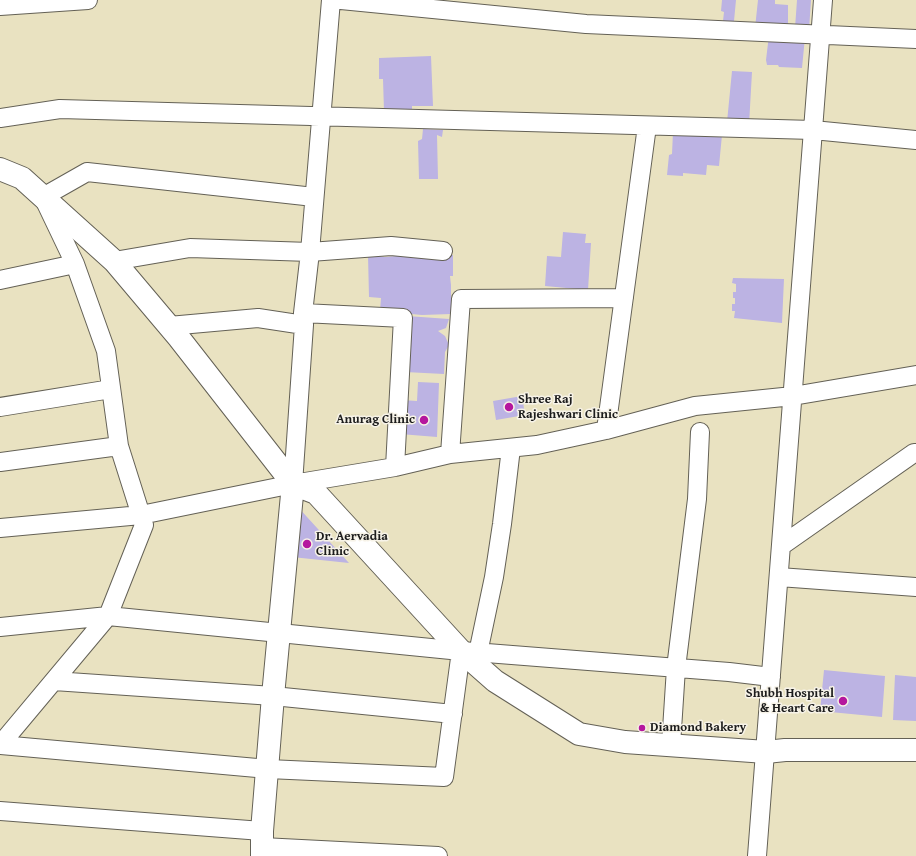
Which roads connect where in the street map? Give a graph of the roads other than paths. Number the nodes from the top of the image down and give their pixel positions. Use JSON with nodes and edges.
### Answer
{"nodes":[{"id":1,"x":88,"y":0,"type":"edge"},
{"id":2,"x":331,"y":0,"type":"edge"},
{"id":3,"x":341,"y":0,"type":"edge"},
{"id":4,"x":823,"y":0,"type":"edge"},
{"id":5,"x":0,"y":6,"type":"edge"},
{"id":6,"x":820,"y":35,"type":"junction"},
{"id":7,"x":916,"y":39,"type":"edge"},
{"id":8,"x":321,"y":116,"type":"junction"},
{"id":9,"x":0,"y":118,"type":"edge"},
{"id":10,"x":647,"y":126,"type":"junction"},
{"id":11,"x":813,"y":130,"type":"junction"},
{"id":12,"x":916,"y":140,"type":"edge"},
{"id":13,"x":0,"y":169,"type":"edge"},
{"id":14,"x":43,"y":197,"type":"junction"},
{"id":15,"x":314,"y":197,"type":"junction"},
{"id":16,"x":444,"y":251,"type":"dead end"},
{"id":17,"x":310,"y":252,"type":"junction"},
{"id":18,"x":114,"y":261,"type":"junction"},
{"id":19,"x":75,"y":264,"type":"junction"},
{"id":20,"x":0,"y":280,"type":"edge"},
{"id":21,"x":624,"y":298,"type":"junction"},
{"id":22,"x":304,"y":319,"type":"junction"},
{"id":23,"x":169,"y":326,"type":"junction"},
{"id":24,"x":916,"y":375,"type":"edge"},
{"id":25,"x":111,"y":389,"type":"junction"},
{"id":26,"x":793,"y":396,"type":"junction"},
{"id":27,"x":0,"y":407,"type":"edge"},
{"id":28,"x":606,"y":430,"type":"junction"},
{"id":29,"x":700,"y":432,"type":"dead end"},
{"id":30,"x":119,"y":446,"type":"junction"},
{"id":31,"x":511,"y":448,"type":"junction"},
{"id":32,"x":916,"y":453,"type":"edge"},
{"id":33,"x":450,"y":454,"type":"junction"},
{"id":34,"x":0,"y":462,"type":"edge"},
{"id":35,"x":396,"y":467,"type":"junction"},
{"id":36,"x":293,"y":484,"type":"junction"},
{"id":37,"x":141,"y":515,"type":"junction"},
{"id":38,"x":0,"y":528,"type":"edge"},
{"id":39,"x":781,"y":546,"type":"junction"},
{"id":40,"x":779,"y":577,"type":"junction"},
{"id":41,"x":916,"y":587,"type":"edge"},
{"id":42,"x":108,"y":616,"type":"junction"},
{"id":43,"x":0,"y":627,"type":"edge"},
{"id":44,"x":279,"y":633,"type":"junction"},
{"id":45,"x":470,"y":652,"type":"junction"},
{"id":46,"x":676,"y":668,"type":"junction"},
{"id":47,"x":771,"y":677,"type":"junction"},
{"id":48,"x":54,"y":681,"type":"junction"},
{"id":49,"x":273,"y":696,"type":"junction"},
{"id":50,"x":453,"y":714,"type":"junction"},
{"id":51,"x":0,"y":745,"type":"edge"},
{"id":52,"x":671,"y":746,"type":"junction"},
{"id":53,"x":916,"y":750,"type":"edge"},
{"id":54,"x":766,"y":752,"type":"junction"},
{"id":55,"x":268,"y":768,"type":"junction"},
{"id":56,"x":0,"y":811,"type":"edge"},
{"id":57,"x":262,"y":845,"type":"edge"},
{"id":58,"x":378,"y":855,"type":"edge"},
{"id":59,"x":438,"y":856,"type":"edge"},
{"id":60,"x":757,"y":856,"type":"edge"}],
"edges":[{"from":1,"to":5,"type":"street"},
{"from":2,"to":8,"type":"street"},
{"from":3,"to":6,"type":"street"},
{"from":4,"to":6,"type":"street"},
{"from":6,"to":7,"type":"street"},
{"from":6,"to":11,"type":"street"},
{"from":8,"to":9,"type":"street"},
{"from":8,"to":10,"type":"street"},
{"from":8,"to":15,"type":"street"},
{"from":10,"to":11,"type":"street"},
{"from":10,"to":21,"type":"street"},
{"from":11,"to":12,"type":"street"},
{"from":11,"to":26,"type":"street"},
{"from":13,"to":14,"type":"main road"},
{"from":14,"to":15,"type":"street"},
{"from":14,"to":18,"type":"main road"},
{"from":14,"to":19,"type":"street"},
{"from":15,"to":17,"type":"street"},
{"from":16,"to":17,"type":"street"},
{"from":17,"to":18,"type":"street"},
{"from":17,"to":22,"type":"street"},
{"from":18,"to":23,"type":"main road"},
{"from":19,"to":20,"type":"street"},
{"from":19,"to":25,"type":"street"},
{"from":21,"to":28,"type":"street"},
{"from":21,"to":33,"type":"street"},
{"from":22,"to":23,"type":"street"},
{"from":22,"to":35,"type":"street"},
{"from":22,"to":36,"type":"street"},
{"from":23,"to":36,"type":"main road"},
{"from":24,"to":26,"type":"street"},
{"from":25,"to":27,"type":"street"},
{"from":25,"to":30,"type":"street"},
{"from":26,"to":28,"type":"street"},
{"from":26,"to":39,"type":"street"},
{"from":28,"to":31,"type":"street"},
{"from":29,"to":46,"type":"street"},
{"from":30,"to":34,"type":"street"},
{"from":30,"to":37,"type":"street"},
{"from":31,"to":33,"type":"street"},
{"from":31,"to":45,"type":"street"},
{"from":32,"to":39,"type":"street"},
{"from":33,"to":35,"type":"street"},
{"from":35,"to":36,"type":"street"},
{"from":36,"to":37,"type":"street"},
{"from":36,"to":44,"type":"main road"},
{"from":36,"to":45,"type":"main road"},
{"from":37,"to":38,"type":"street"},
{"from":37,"to":42,"type":"street"},
{"from":39,"to":40,"type":"street"},
{"from":40,"to":41,"type":"street"},
{"from":40,"to":47,"type":"street"},
{"from":42,"to":43,"type":"street"},
{"from":42,"to":44,"type":"street"},
{"from":42,"to":48,"type":"street"},
{"from":44,"to":45,"type":"street"},
{"from":44,"to":49,"type":"main road"},
{"from":45,"to":46,"type":"street"},
{"from":45,"to":50,"type":"street"},
{"from":45,"to":52,"type":"main road"},
{"from":46,"to":47,"type":"street"},
{"from":46,"to":52,"type":"street"},
{"from":47,"to":54,"type":"street"},
{"from":48,"to":49,"type":"street"},
{"from":48,"to":51,"type":"street"},
{"from":49,"to":50,"type":"street"},
{"from":49,"to":55,"type":"main road"},
{"from":50,"to":55,"type":"street"},
{"from":51,"to":55,"type":"street"},
{"from":52,"to":54,"type":"main road"},
{"from":53,"to":54,"type":"main road"},
{"from":54,"to":60,"type":"street"},
{"from":55,"to":57,"type":"main road"},
{"from":56,"to":57,"type":"street"},
{"from":57,"to":58,"type":"street"},
{"from":58,"to":59,"type":"street"}]}
